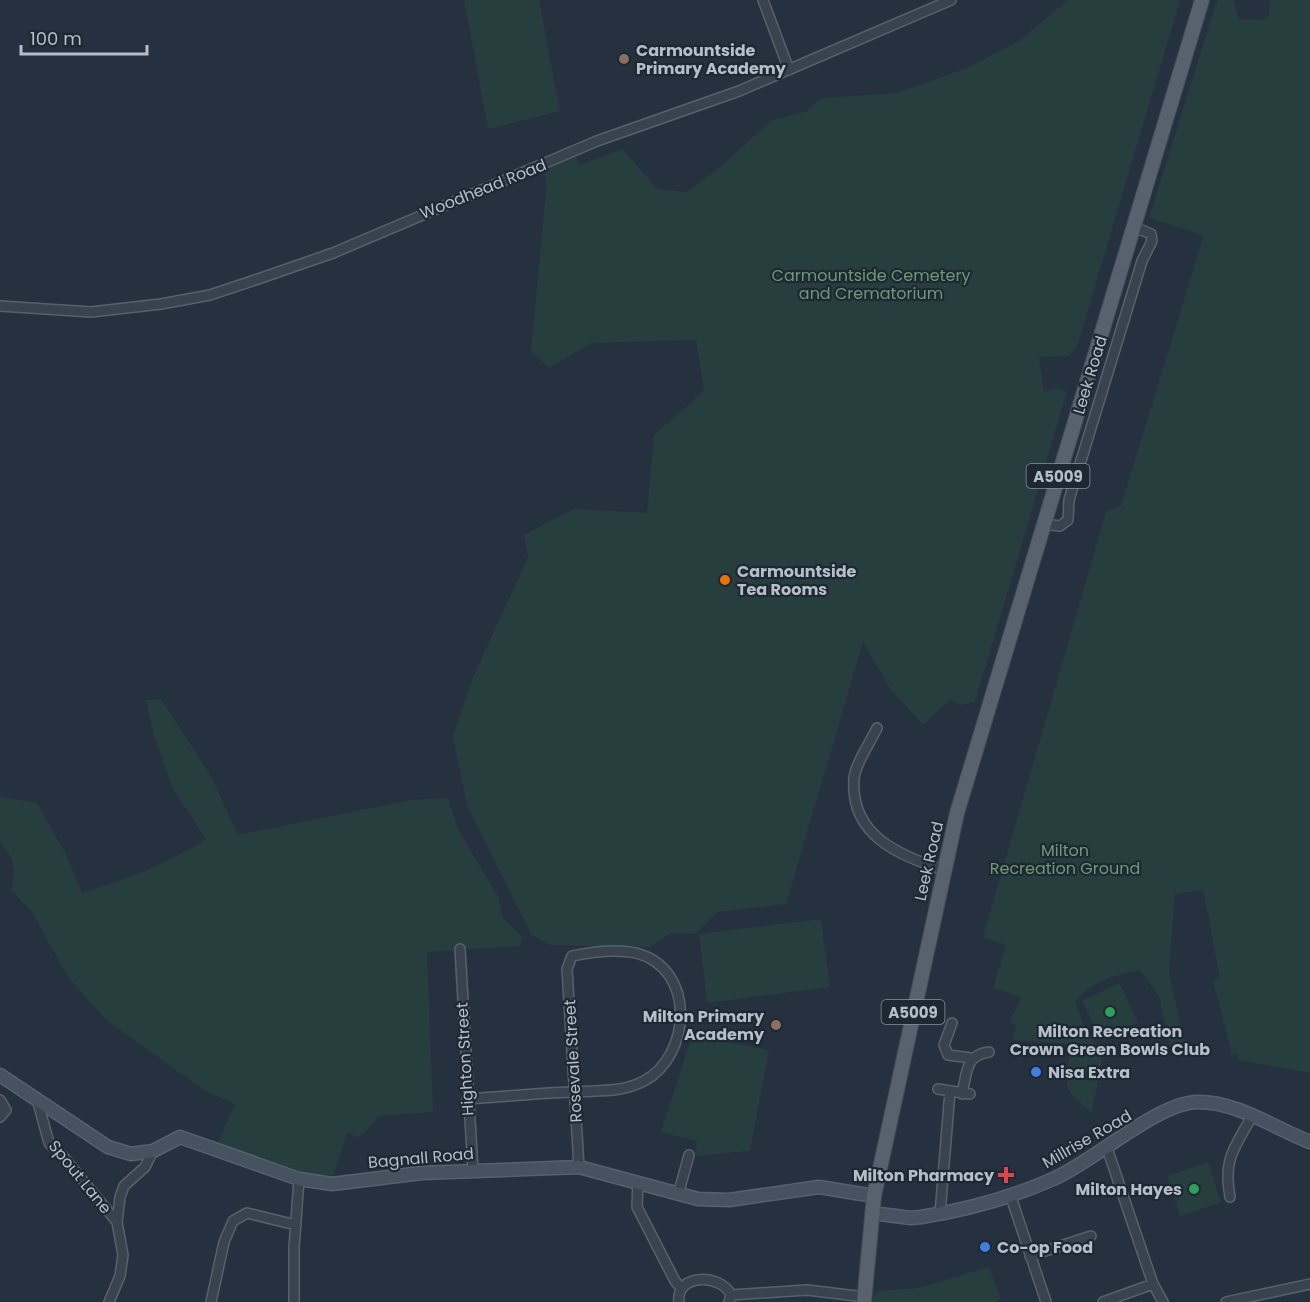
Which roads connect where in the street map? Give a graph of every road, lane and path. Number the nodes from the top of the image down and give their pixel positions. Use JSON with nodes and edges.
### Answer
{"nodes":[{"id":1,"x":763,"y":0,"type":"edge"},
{"id":2,"x":951,"y":0,"type":"edge"},
{"id":3,"x":1203,"y":0,"type":"edge"},
{"id":4,"x":789,"y":70,"type":"junction"},
{"id":5,"x":1134,"y":227,"type":"junction"},
{"id":6,"x":0,"y":306,"type":"edge"},
{"id":7,"x":1044,"y":524,"type":"junction"},
{"id":8,"x":877,"y":728,"type":"dead end"},
{"id":9,"x":944,"y":870,"type":"junction"},
{"id":10,"x":459,"y":949,"type":"dead end"},
{"id":11,"x":952,"y":1023,"type":"dead end"},
{"id":12,"x":989,"y":1052,"type":"dead end"},
{"id":13,"x":971,"y":1058,"type":"junction"},
{"id":14,"x":0,"y":1075,"type":"edge"},
{"id":15,"x":938,"y":1089,"type":"dead end"},
{"id":16,"x":575,"y":1091,"type":"junction"},
{"id":17,"x":950,"y":1091,"type":"junction"},
{"id":18,"x":36,"y":1096,"type":"junction"},
{"id":19,"x":467,"y":1099,"type":"junction"},
{"id":20,"x":0,"y":1100,"type":"edge"},
{"id":21,"x":1252,"y":1116,"type":"junction"},
{"id":22,"x":0,"y":1117,"type":"edge"},
{"id":23,"x":1310,"y":1142,"type":"edge"},
{"id":24,"x":1107,"y":1148,"type":"junction"},
{"id":25,"x":153,"y":1151,"type":"junction"},
{"id":26,"x":689,"y":1155,"type":"dead end"},
{"id":27,"x":579,"y":1167,"type":"junction"},
{"id":28,"x":473,"y":1170,"type":"junction"},
{"id":29,"x":299,"y":1179,"type":"junction"},
{"id":30,"x":638,"y":1182,"type":"junction"},
{"id":31,"x":1010,"y":1194,"type":"junction"},
{"id":32,"x":678,"y":1195,"type":"junction"},
{"id":33,"x":874,"y":1196,"type":"junction"},
{"id":34,"x":1230,"y":1197,"type":"dead end"},
{"id":35,"x":872,"y":1213,"type":"junction"},
{"id":36,"x":940,"y":1214,"type":"junction"},
{"id":37,"x":117,"y":1222,"type":"junction"},
{"id":38,"x":296,"y":1225,"type":"junction"},
{"id":39,"x":1091,"y":1236,"type":"dead end"},
{"id":40,"x":1030,"y":1256,"type":"junction"},
{"id":41,"x":1154,"y":1284,"type":"junction"},
{"id":42,"x":1310,"y":1284,"type":"edge"},
{"id":43,"x":681,"y":1288,"type":"junction"},
{"id":44,"x":730,"y":1298,"type":"edge"},
{"id":45,"x":864,"y":1300,"type":"edge"},
{"id":46,"x":109,"y":1302,"type":"edge"},
{"id":47,"x":211,"y":1302,"type":"edge"},
{"id":48,"x":294,"y":1302,"type":"edge"},
{"id":49,"x":679,"y":1302,"type":"edge"},
{"id":50,"x":1046,"y":1302,"type":"edge"},
{"id":51,"x":1103,"y":1302,"type":"edge"},
{"id":52,"x":1163,"y":1302,"type":"edge"},
{"id":53,"x":1226,"y":1302,"type":"edge"}],
"edges":[{"from":1,"to":4,"type":"street"},
{"from":2,"to":4,"type":"street","name":"Woodhead Road"},
{"from":3,"to":5,"type":"main road","name":"Leek Road","number":"A5009"},
{"from":4,"to":6,"type":"street","name":"Woodhead Road"},
{"from":5,"to":7,"type":"main road","name":"Leek Road","number":"A5009"},
{"from":5,"to":7,"type":"street","name":"Leek Road"},
{"from":7,"to":9,"type":"main road","name":"Leek Road","number":"A5009"},
{"from":8,"to":9,"type":"street"},
{"from":9,"to":33,"type":"main road","name":"Leek Road","number":"A5009"},
{"from":10,"to":19,"type":"street","name":"Highton Street"},
{"from":11,"to":13,"type":"street"},
{"from":12,"to":13,"type":"street"},
{"from":13,"to":17,"type":"street"},
{"from":14,"to":18,"type":"street","name":"Bagnall Road"},
{"from":15,"to":17,"type":"street"},
{"from":16,"to":16,"type":"street","name":"Rosevale Street"},
{"from":16,"to":19,"type":"street"},
{"from":16,"to":27,"type":"street","name":"Rosevale Street"},
{"from":17,"to":36,"type":"street"},
{"from":18,"to":25,"type":"street","name":"Bagnall Road"},
{"from":18,"to":37,"type":"street","name":"Spout Lane"},
{"from":19,"to":28,"type":"street","name":"Highton Street"},
{"from":20,"to":22,"type":"street"},
{"from":21,"to":23,"type":"street","name":"Millrise Road"},
{"from":21,"to":24,"type":"street","name":"Millrise Road"},
{"from":21,"to":34,"type":"street"},
{"from":24,"to":31,"type":"street","name":"Millrise Road"},
{"from":24,"to":41,"type":"street"},
{"from":25,"to":29,"type":"street","name":"Bagnall Road"},
{"from":25,"to":37,"type":"street","name":"Spout Lane"},
{"from":26,"to":32,"type":"street"},
{"from":27,"to":28,"type":"street","name":"Bagnall Road"},
{"from":27,"to":30,"type":"street","name":"Bagnall Road"},
{"from":28,"to":29,"type":"street","name":"Bagnall Road"},
{"from":29,"to":38,"type":"street"},
{"from":30,"to":32,"type":"street","name":"Bagnall Road"},
{"from":30,"to":43,"type":"street"},
{"from":31,"to":36,"type":"street","name":"Millrise Road"},
{"from":31,"to":40,"type":"street"},
{"from":32,"to":33,"type":"street","name":"Bagnall Road"},
{"from":33,"to":35,"type":"main road","name":"Leek Road","number":"A5009"},
{"from":35,"to":36,"type":"street","name":"Millrise Road"},
{"from":35,"to":45,"type":"main road","number":"A5009"},
{"from":37,"to":46,"type":"street","name":"Spout Lane"},
{"from":38,"to":47,"type":"street"},
{"from":38,"to":48,"type":"street"},
{"from":39,"to":40,"type":"street"},
{"from":40,"to":50,"type":"street"},
{"from":41,"to":51,"type":"street"},
{"from":41,"to":52,"type":"street"},
{"from":42,"to":53,"type":"street"},
{"from":43,"to":44,"type":"street"},
{"from":43,"to":49,"type":"street"},
{"from":44,"to":45,"type":"street"}]}
